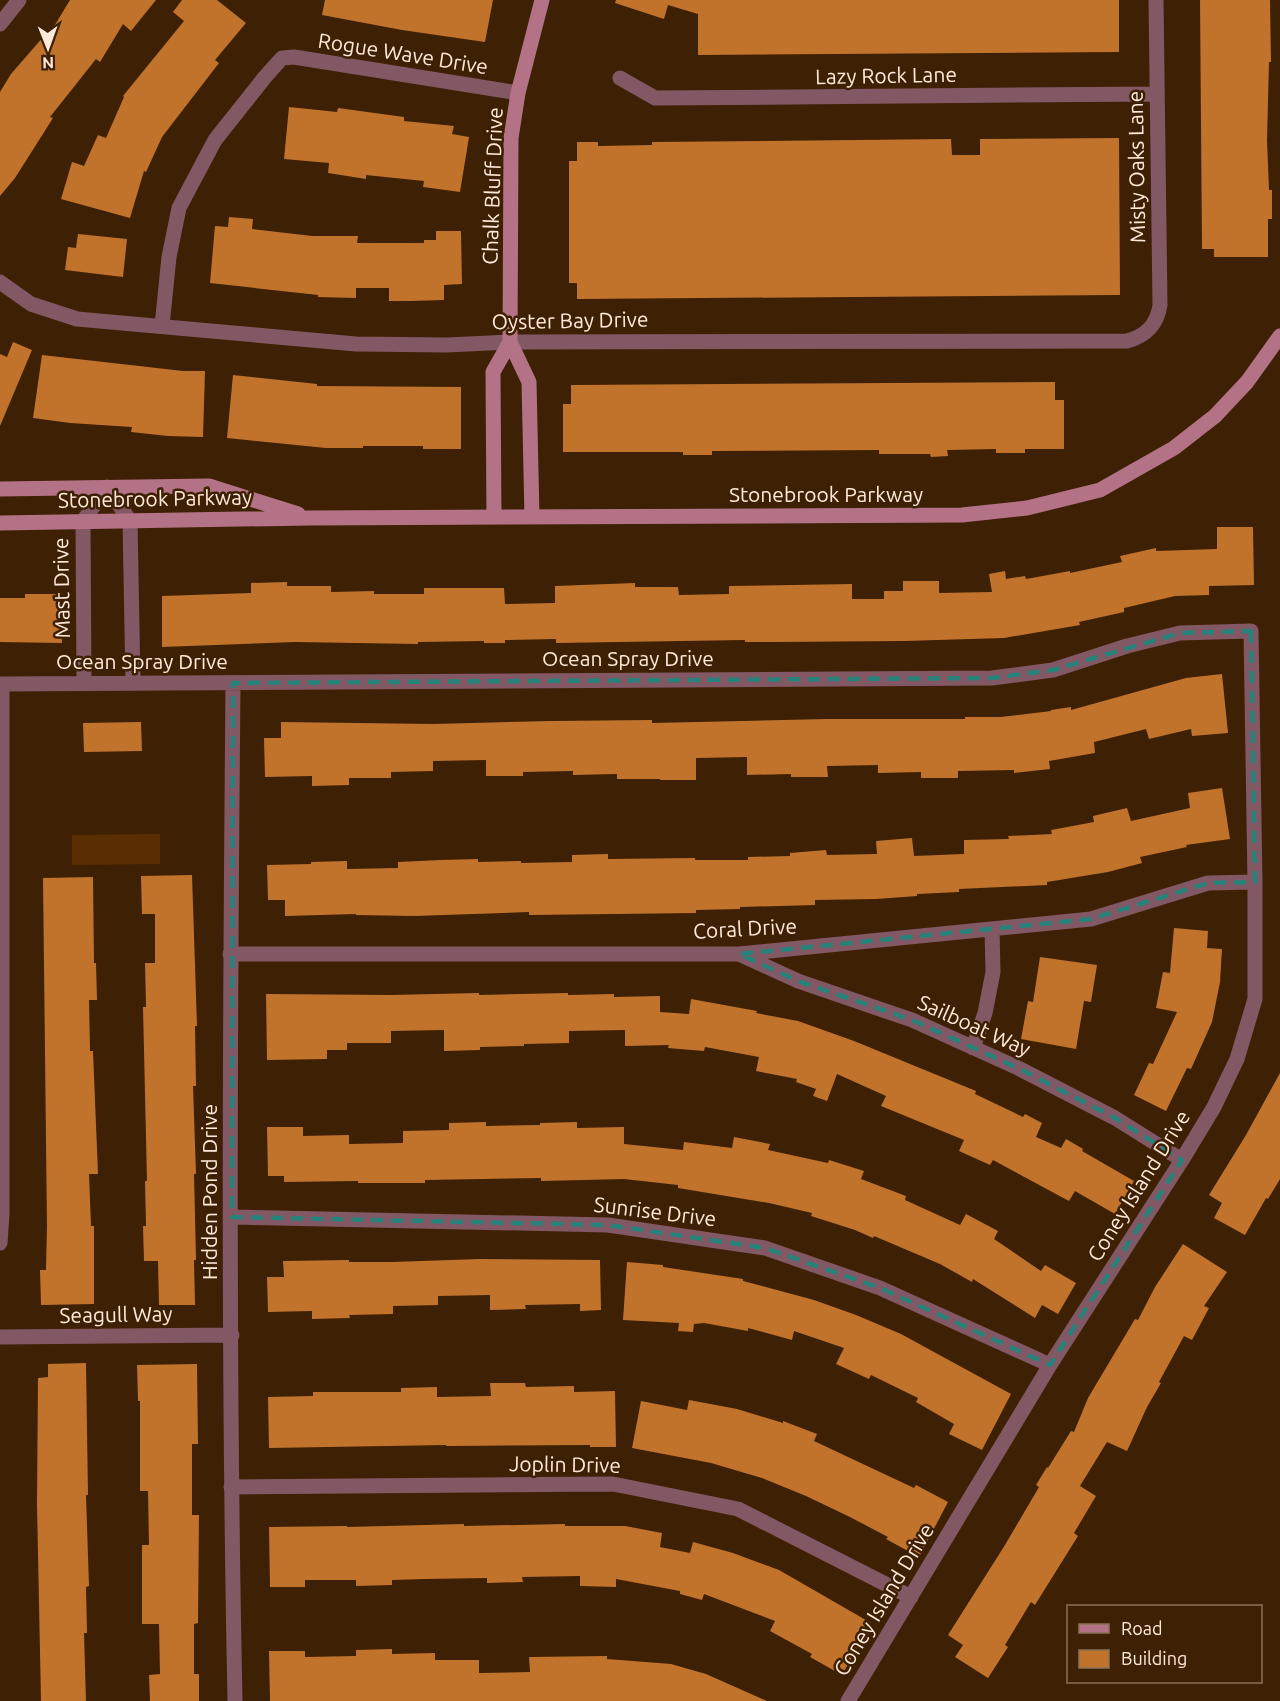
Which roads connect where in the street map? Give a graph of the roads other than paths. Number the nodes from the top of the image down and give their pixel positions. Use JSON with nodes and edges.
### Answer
{"nodes":[{"id":1,"x":19,"y":0,"type":"edge"},
{"id":2,"x":542,"y":0,"type":"edge"},
{"id":3,"x":1156,"y":0,"type":"edge"},
{"id":4,"x":0,"y":24,"type":"edge"},
{"id":5,"x":620,"y":78,"type":"dead end"},
{"id":6,"x":518,"y":93,"type":"junction"},
{"id":7,"x":1157,"y":94,"type":"junction"},
{"id":8,"x":0,"y":282,"type":"edge"},
{"id":9,"x":162,"y":326,"type":"junction"},
{"id":10,"x":1149,"y":331,"type":"joint"},
{"id":11,"x":1280,"y":336,"type":"edge"},
{"id":12,"x":510,"y":342,"type":"junction"},
{"id":13,"x":107,"y":487,"type":"junction"},
{"id":14,"x":0,"y":489,"type":"edge"},
{"id":15,"x":494,"y":517,"type":"junction"},
{"id":16,"x":532,"y":517,"type":"junction"},
{"id":17,"x":310,"y":518,"type":"junction"},
{"id":18,"x":130,"y":520,"type":"junction"},
{"id":19,"x":83,"y":521,"type":"junction"},
{"id":20,"x":0,"y":523,"type":"edge"},
{"id":21,"x":1251,"y":631,"type":"joint"},
{"id":22,"x":233,"y":682,"type":"junction"},
{"id":23,"x":84,"y":683,"type":"junction"},
{"id":24,"x":133,"y":683,"type":"junction"},
{"id":25,"x":1,"y":684,"type":"edge"},
{"id":26,"x":1255,"y":882,"type":"junction"},
{"id":27,"x":1,"y":900,"type":"edge"},
{"id":28,"x":992,"y":929,"type":"junction"},
{"id":29,"x":230,"y":954,"type":"junction"},
{"id":30,"x":739,"y":954,"type":"junction"},
{"id":31,"x":973,"y":1048,"type":"junction"},
{"id":32,"x":1,"y":1116,"type":"edge"},
{"id":33,"x":1182,"y":1160,"type":"junction"},
{"id":34,"x":231,"y":1217,"type":"junction"},
{"id":35,"x":0,"y":1243,"type":"edge"},
{"id":36,"x":232,"y":1335,"type":"junction"},
{"id":37,"x":0,"y":1337,"type":"edge"},
{"id":38,"x":1050,"y":1365,"type":"junction"},
{"id":39,"x":231,"y":1487,"type":"junction"},
{"id":40,"x":911,"y":1597,"type":"junction"},
{"id":41,"x":235,"y":1701,"type":"edge"},
{"id":42,"x":848,"y":1701,"type":"edge"}],
"edges":[{"from":1,"to":4,"type":"street"},
{"from":2,"to":6,"type":"street","name":"Chalk Bluff Drive"},
{"from":3,"to":7,"type":"street","name":"Misty Oaks Lane"},
{"from":5,"to":7,"type":"street","name":"Lazy Rock Lane"},
{"from":6,"to":9,"type":"street","name":"Rogue Wave Drive"},
{"from":6,"to":12,"type":"street","name":"Chalk Bluff Drive"},
{"from":7,"to":10,"type":"street","name":"Misty Oaks Lane"},
{"from":8,"to":9,"type":"street","name":"Oyster Bay Drive"},
{"from":9,"to":12,"type":"street","name":"Oyster Bay Drive"},
{"from":10,"to":12,"type":"street","name":"Oyster Bay Drive"},
{"from":11,"to":16,"type":"street","name":"Stonebrook Parkway"},
{"from":12,"to":15,"type":"street","name":"Chalk Bluff Drive"},
{"from":12,"to":16,"type":"street","name":"Chalk Bluff Drive"},
{"from":13,"to":14,"type":"street","name":"Stonebrook Parkway"},
{"from":13,"to":17,"type":"street","name":"Stonebrook Parkway"},
{"from":13,"to":18,"type":"street"},
{"from":13,"to":19,"type":"street","name":"Mast Drive"},
{"from":15,"to":16,"type":"street","name":"Stonebrook Parkway"},
{"from":15,"to":17,"type":"street","name":"Stonebrook Parkway"},
{"from":17,"to":18,"type":"street","name":"Stonebrook Parkway"},
{"from":18,"to":19,"type":"street","name":"Stonebrook Parkway"},
{"from":18,"to":24,"type":"street"},
{"from":19,"to":20,"type":"street","name":"Stonebrook Parkway"},
{"from":19,"to":23,"type":"street","name":"Mast Drive"},
{"from":21,"to":22,"type":"street","name":"Ocean Spray Drive"},
{"from":21,"to":26,"type":"street","name":"Coney Island Drive"},
{"from":22,"to":24,"type":"street","name":"Ocean Spray Drive"},
{"from":22,"to":29,"type":"street","name":"Hidden Pond Drive"},
{"from":23,"to":24,"type":"street","name":"Ocean Spray Drive"},
{"from":23,"to":25,"type":"street","name":"Ocean Spray Drive"},
{"from":25,"to":27,"type":"street"},
{"from":26,"to":28,"type":"street","name":"Coral Drive"},
{"from":26,"to":33,"type":"street","name":"Coney Island Drive"},
{"from":27,"to":32,"type":"street"},
{"from":28,"to":30,"type":"street","name":"Coral Drive"},
{"from":28,"to":31,"type":"street"},
{"from":29,"to":30,"type":"street","name":"Coral Drive"},
{"from":29,"to":34,"type":"street","name":"Hidden Pond Drive"},
{"from":30,"to":31,"type":"street","name":"Sailboat Way"},
{"from":31,"to":33,"type":"street","name":"Sailboat Way"},
{"from":32,"to":35,"type":"street"},
{"from":33,"to":38,"type":"street","name":"Coney Island Drive"},
{"from":34,"to":36,"type":"street","name":"Hidden Pond Drive"},
{"from":34,"to":38,"type":"street","name":"Sunrise Drive"},
{"from":36,"to":37,"type":"street","name":"Seagull Way"},
{"from":36,"to":39,"type":"street","name":"Hidden Pond Drive"},
{"from":38,"to":40,"type":"street","name":"Coney Island Drive"},
{"from":39,"to":40,"type":"street","name":"Joplin Drive"},
{"from":39,"to":41,"type":"street","name":"Hidden Pond Drive"},
{"from":40,"to":42,"type":"street","name":"Coney Island Drive"}]}
